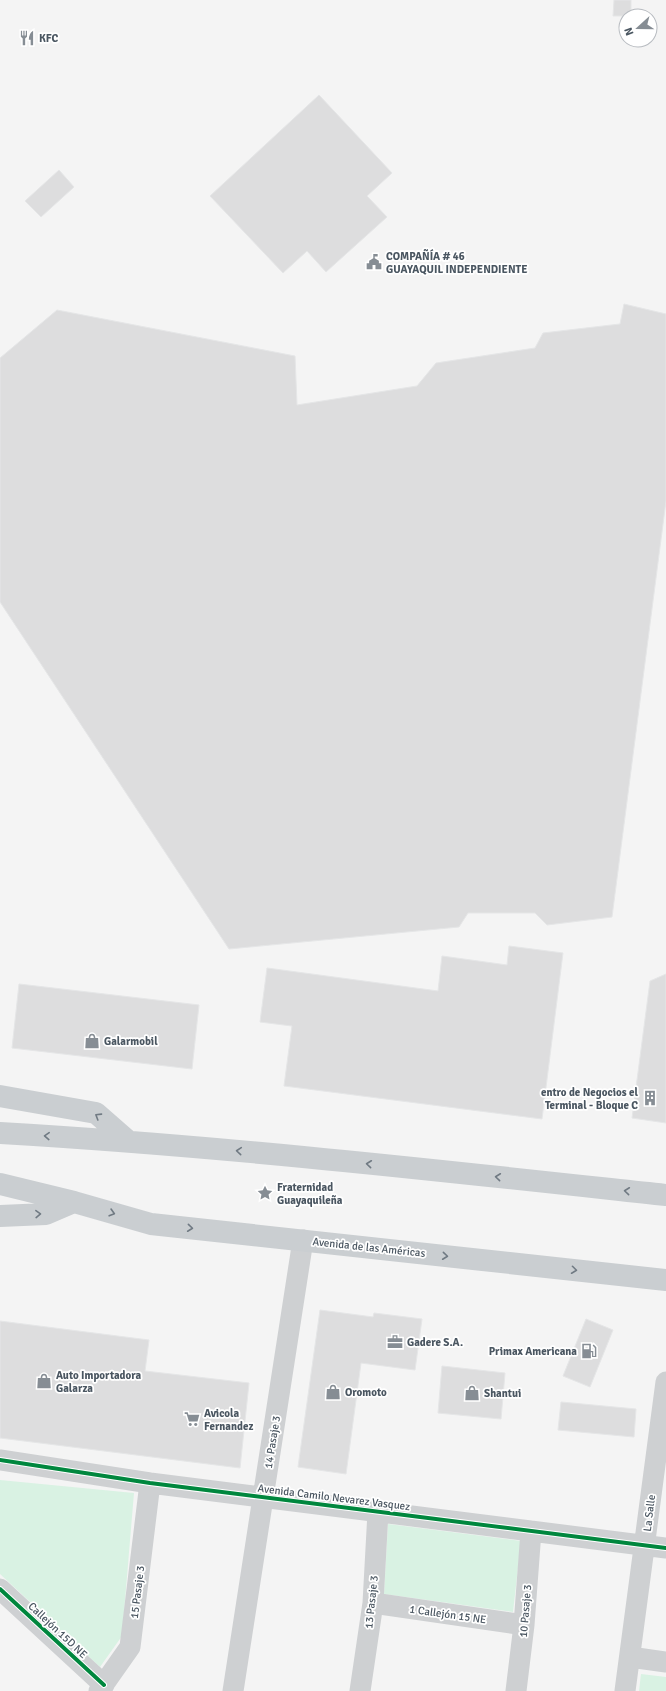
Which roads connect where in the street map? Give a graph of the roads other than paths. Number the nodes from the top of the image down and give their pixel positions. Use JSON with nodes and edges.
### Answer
{"nodes":[{"id":1,"x":0,"y":1096,"type":"edge"},
{"id":2,"x":0,"y":1133,"type":"edge"},
{"id":3,"x":128,"y":1141,"type":"junction"},
{"id":4,"x":0,"y":1184,"type":"edge"},
{"id":5,"x":666,"y":1195,"type":"edge"},
{"id":6,"x":74,"y":1202,"type":"junction"},
{"id":7,"x":0,"y":1216,"type":"edge"},
{"id":8,"x":303,"y":1240,"type":"junction"},
{"id":9,"x":666,"y":1280,"type":"edge"},
{"id":10,"x":666,"y":1382,"type":"edge"},
{"id":11,"x":0,"y":1460,"type":"edge"},
{"id":12,"x":150,"y":1483,"type":"junction"},
{"id":13,"x":264,"y":1498,"type":"junction"},
{"id":14,"x":378,"y":1512,"type":"junction"},
{"id":15,"x":532,"y":1531,"type":"junction"},
{"id":16,"x":645,"y":1545,"type":"junction"},
{"id":17,"x":666,"y":1548,"type":"edge"},
{"id":18,"x":0,"y":1589,"type":"edge"},
{"id":19,"x":373,"y":1604,"type":"junction"},
{"id":20,"x":524,"y":1625,"type":"junction"},
{"id":21,"x":630,"y":1657,"type":"junction"},
{"id":22,"x":666,"y":1662,"type":"edge"},
{"id":23,"x":102,"y":1688,"type":"edge"},
{"id":24,"x":233,"y":1691,"type":"edge"},
{"id":25,"x":360,"y":1691,"type":"edge"},
{"id":26,"x":516,"y":1691,"type":"edge"},
{"id":27,"x":625,"y":1691,"type":"edge"}],
"edges":[{"from":3,"to":1,"type":"main road","one_way":true},
{"from":3,"to":2,"type":"main road","one_way":true},
{"from":5,"to":3,"type":"main road","one_way":true},
{"from":4,"to":6,"type":"main road","name":"Avenida de las Américas"},
{"from":7,"to":6,"type":"main road","one_way":true},
{"from":6,"to":8,"type":"main road","name":"Avenida de las Américas","one_way":true},
{"from":8,"to":9,"type":"main road","name":"Avenida de las Américas","one_way":true},
{"from":8,"to":13,"type":"street","name":"14 Pasaje 3"},
{"from":10,"to":16,"type":"street","name":"La Salle"},
{"from":11,"to":12,"type":"street","name":"Avenida Camilo Nevarez Vasquez"},
{"from":12,"to":13,"type":"street","name":"Avenida Camilo Nevarez Vasquez"},
{"from":12,"to":23,"type":"street","name":"15 Pasaje 3"},
{"from":13,"to":14,"type":"street","name":"Avenida Camilo Nevarez Vasquez"},
{"from":13,"to":24,"type":"street","name":"14 Pasaje 3"},
{"from":14,"to":15,"type":"street","name":"Avenida Camilo Nevarez Vasquez"},
{"from":14,"to":19,"type":"street","name":"13 Pasaje 3"},
{"from":15,"to":16,"type":"street","name":"Avenida Camilo Nevarez Vasquez"},
{"from":15,"to":20,"type":"street","name":"10 Pasaje 3"},
{"from":16,"to":17,"type":"street","name":"Avenida Camilo Nevarez Vasquez"},
{"from":16,"to":21,"type":"street","name":"La Salle"},
{"from":18,"to":23,"type":"street","name":"Callejón 15D NE"},
{"from":19,"to":20,"type":"street","name":"1 Callejón 15 NE"},
{"from":19,"to":25,"type":"street","name":"13 Pasaje 3"},
{"from":20,"to":26,"type":"street","name":"10 Pasaje 3"},
{"from":21,"to":22,"type":"street"},
{"from":21,"to":27,"type":"street","name":"La Salle"}]}
